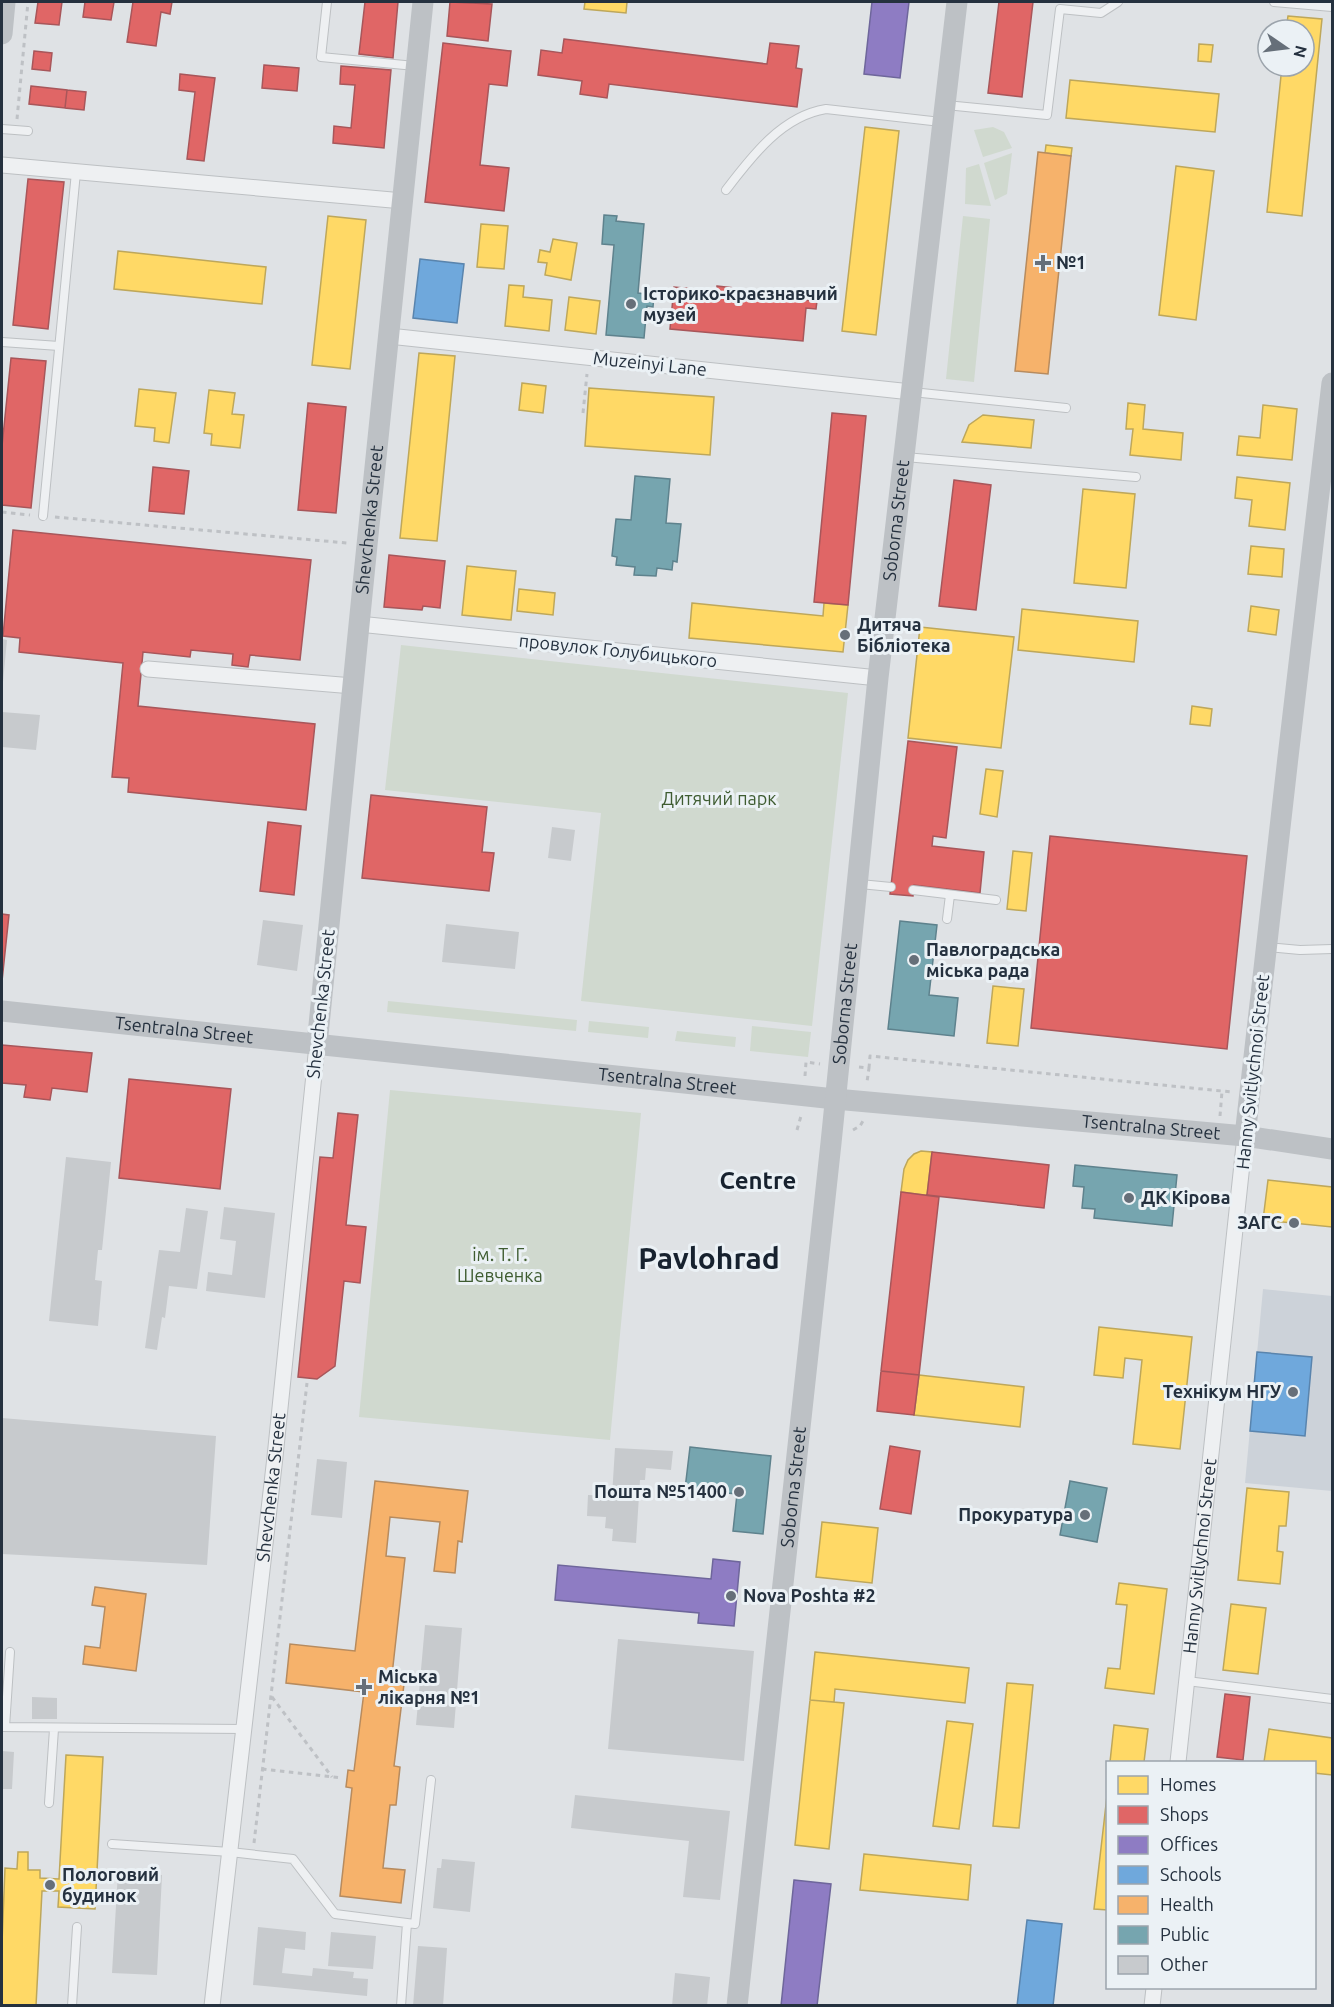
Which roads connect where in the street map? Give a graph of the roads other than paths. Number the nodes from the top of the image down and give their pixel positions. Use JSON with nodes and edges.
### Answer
{"nodes":[{"id":1,"x":5,"y":2,"type":"edge"},
{"id":2,"x":327,"y":2,"type":"edge"},
{"id":3,"x":423,"y":2,"type":"edge"},
{"id":4,"x":957,"y":2,"type":"edge"},
{"id":5,"x":1118,"y":2,"type":"edge"},
{"id":6,"x":1274,"y":2,"type":"edge"},
{"id":7,"x":1332,"y":7,"type":"edge"},
{"id":8,"x":2,"y":34,"type":"edge"},
{"id":9,"x":417,"y":66,"type":"junction"},
{"id":10,"x":944,"y":113,"type":"junction"},
{"id":11,"x":2,"y":129,"type":"edge"},
{"id":12,"x":28,"y":131,"type":"dead end"},
{"id":13,"x":2,"y":165,"type":"edge"},
{"id":14,"x":76,"y":172,"type":"junction"},
{"id":15,"x":726,"y":190,"type":"dead end"},
{"id":16,"x":403,"y":201,"type":"junction"},
{"id":17,"x":389,"y":336,"type":"junction"},
{"id":18,"x":2,"y":342,"type":"edge"},
{"id":19,"x":59,"y":346,"type":"junction"},
{"id":20,"x":1332,"y":383,"type":"edge"},
{"id":21,"x":911,"y":392,"type":"junction"},
{"id":22,"x":1066,"y":408,"type":"dead end"},
{"id":23,"x":903,"y":456,"type":"junction"},
{"id":24,"x":1136,"y":477,"type":"dead end"},
{"id":25,"x":44,"y":516,"type":"road end"},
{"id":26,"x":359,"y":624,"type":"junction"},
{"id":27,"x":148,"y":669,"type":"dead end"},
{"id":28,"x":878,"y":678,"type":"junction"},
{"id":29,"x":353,"y":686,"type":"junction"},
{"id":30,"x":856,"y":883,"type":"junction"},
{"id":31,"x":891,"y":887,"type":"dead end"},
{"id":32,"x":913,"y":890,"type":"dead end"},
{"id":33,"x":950,"y":895,"type":"junction"},
{"id":34,"x":996,"y":900,"type":"dead end"},
{"id":35,"x":947,"y":919,"type":"dead end"},
{"id":36,"x":1267,"y":947,"type":"junction"},
{"id":37,"x":1332,"y":949,"type":"edge"},
{"id":38,"x":2,"y":1011,"type":"edge"},
{"id":39,"x":317,"y":1045,"type":"junction"},
{"id":40,"x":835,"y":1099,"type":"junction"},
{"id":41,"x":1245,"y":1136,"type":"junction"},
{"id":42,"x":1332,"y":1149,"type":"edge"},
{"id":43,"x":10,"y":1653,"type":"dead end"},
{"id":44,"x":1187,"y":1681,"type":"junction"},
{"id":45,"x":1332,"y":1699,"type":"edge"},
{"id":46,"x":3,"y":1727,"type":"edge"},
{"id":47,"x":54,"y":1729,"type":"junction"},
{"id":48,"x":244,"y":1729,"type":"junction"},
{"id":49,"x":1178,"y":1761,"type":"edge"},
{"id":50,"x":431,"y":1780,"type":"dead end"},
{"id":51,"x":49,"y":1803,"type":"dead end"},
{"id":52,"x":112,"y":1844,"type":"dead end"},
{"id":53,"x":230,"y":1852,"type":"junction"},
{"id":54,"x":407,"y":1923,"type":"junction"},
{"id":55,"x":76,"y":1928,"type":"dead end"},
{"id":56,"x":1154,"y":1989,"type":"edge"},
{"id":57,"x":72,"y":2006,"type":"edge"},
{"id":58,"x":212,"y":2006,"type":"edge"},
{"id":59,"x":401,"y":2006,"type":"edge"},
{"id":60,"x":737,"y":2006,"type":"edge"},
{"id":61,"x":1152,"y":2006,"type":"edge"}],
"edges":[{"from":1,"to":8,"type":"street"},
{"from":2,"to":9,"type":"lane"},
{"from":3,"to":9,"type":"street","name":"Shevchenka Street"},
{"from":4,"to":10,"type":"street","name":"Soborna Street"},
{"from":5,"to":10,"type":"lane"},
{"from":6,"to":7,"type":"lane"},
{"from":9,"to":16,"type":"street","name":"Shevchenka Street"},
{"from":10,"to":15,"type":"lane"},
{"from":10,"to":21,"type":"street","name":"Soborna Street"},
{"from":11,"to":12,"type":"lane"},
{"from":13,"to":14,"type":"street"},
{"from":14,"to":16,"type":"street"},
{"from":14,"to":19,"type":"lane"},
{"from":16,"to":17,"type":"street","name":"Shevchenka Street"},
{"from":17,"to":21,"type":"street","name":"Muzeinyi Lane"},
{"from":17,"to":26,"type":"street","name":"Shevchenka Street"},
{"from":18,"to":19,"type":"lane"},
{"from":19,"to":25,"type":"lane"},
{"from":20,"to":36,"type":"street","name":"Hanny Svitlychnoi Street"},
{"from":21,"to":22,"type":"lane"},
{"from":21,"to":23,"type":"street","name":"Soborna Street"},
{"from":23,"to":24,"type":"lane"},
{"from":23,"to":28,"type":"street","name":"Soborna Street"},
{"from":26,"to":28,"type":"street","name":"провулок Голубицького"},
{"from":26,"to":29,"type":"street","name":"Shevchenka Street"},
{"from":27,"to":29,"type":"street"},
{"from":28,"to":30,"type":"street","name":"Soborna Street"},
{"from":29,"to":39,"type":"street","name":"Shevchenka Street"},
{"from":30,"to":31,"type":"lane"},
{"from":30,"to":40,"type":"street","name":"Soborna Street"},
{"from":32,"to":33,"type":"lane"},
{"from":33,"to":34,"type":"lane"},
{"from":33,"to":35,"type":"lane"},
{"from":36,"to":37,"type":"lane"},
{"from":36,"to":41,"type":"street","name":"Hanny Svitlychnoi Street"},
{"from":38,"to":39,"type":"street","name":"Tsentralna Street"},
{"from":39,"to":40,"type":"street","name":"Tsentralna Street"},
{"from":39,"to":48,"type":"street","name":"Shevchenka Street"},
{"from":40,"to":41,"type":"street","name":"Tsentralna Street"},
{"from":40,"to":60,"type":"street","name":"Soborna Street"},
{"from":41,"to":42,"type":"street","name":"Tsentralna Street"},
{"from":41,"to":44,"type":"street","name":"Hanny Svitlychnoi Street"},
{"from":43,"to":46,"type":"lane"},
{"from":44,"to":45,"type":"lane"},
{"from":44,"to":49,"type":"street","name":"Hanny Svitlychnoi Street"},
{"from":46,"to":47,"type":"lane"},
{"from":47,"to":48,"type":"lane"},
{"from":47,"to":51,"type":"lane"},
{"from":48,"to":53,"type":"street","name":"Shevchenka Street"},
{"from":50,"to":54,"type":"lane"},
{"from":52,"to":53,"type":"lane"},
{"from":53,"to":54,"type":"lane"},
{"from":53,"to":58,"type":"street","name":"Shevchenka Street"},
{"from":54,"to":59,"type":"lane"},
{"from":55,"to":57,"type":"lane"},
{"from":56,"to":61,"type":"street"}]}
